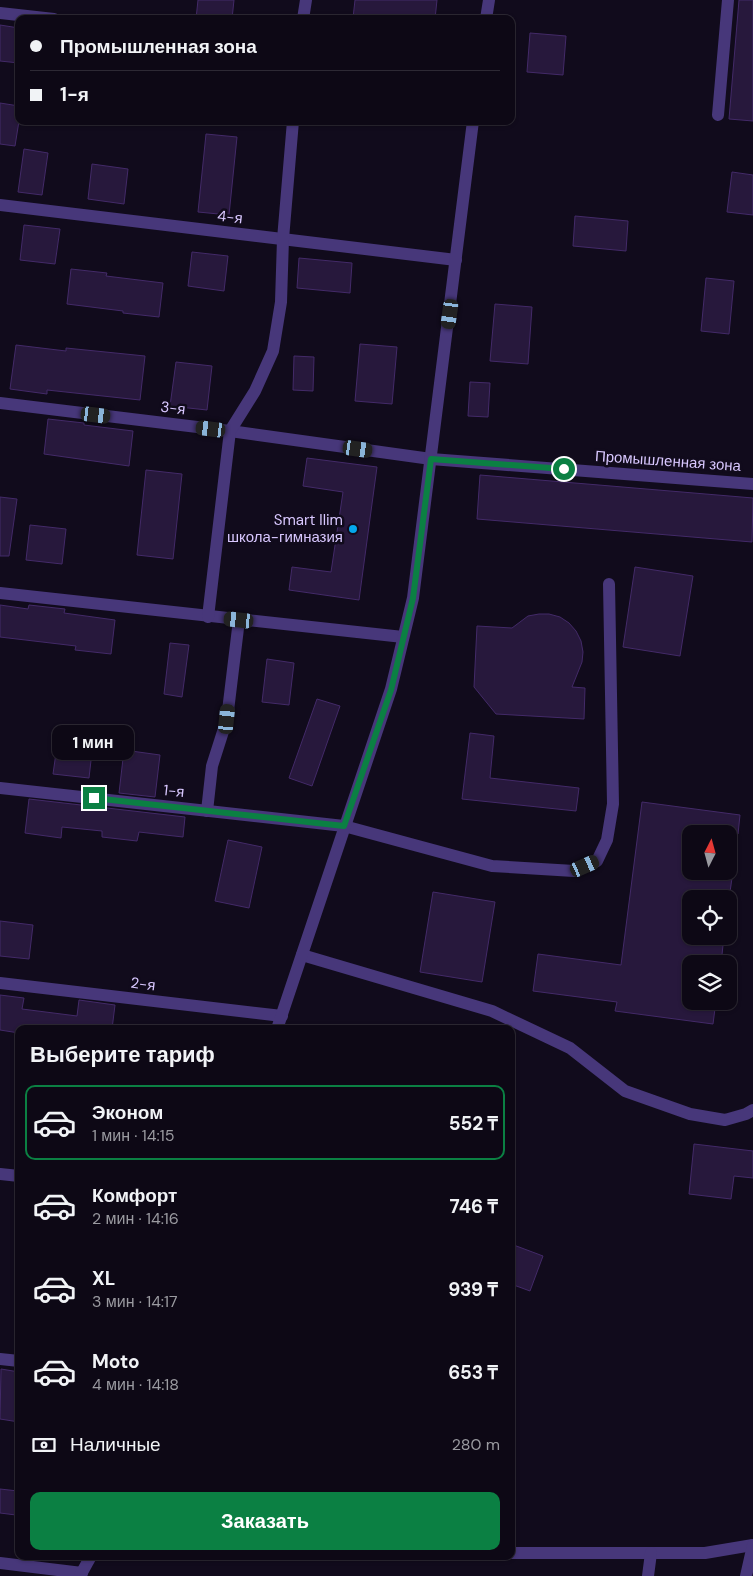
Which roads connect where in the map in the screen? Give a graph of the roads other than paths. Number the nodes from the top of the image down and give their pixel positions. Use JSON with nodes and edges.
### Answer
{"nodes":[{"id":1,"x":306,"y":0,"type":"edge"},
{"id":2,"x":489,"y":0,"type":"edge"},
{"id":3,"x":728,"y":0,"type":"edge"},
{"id":4,"x":0,"y":13,"type":"edge"},
{"id":5,"x":18,"y":15,"type":"edge"},
{"id":6,"x":304,"y":15,"type":"edge"},
{"id":7,"x":487,"y":15,"type":"edge"},
{"id":8,"x":718,"y":115,"type":"dead end"},
{"id":9,"x":293,"y":125,"type":"edge"},
{"id":10,"x":473,"y":125,"type":"edge"},
{"id":11,"x":0,"y":205,"type":"edge"},
{"id":12,"x":283,"y":239,"type":"junction"},
{"id":13,"x":456,"y":260,"type":"junction"},
{"id":14,"x":0,"y":403,"type":"edge"},
{"id":15,"x":230,"y":431,"type":"junction"},
{"id":16,"x":431,"y":459,"type":"junction"},
{"id":17,"x":753,"y":484,"type":"edge"},
{"id":18,"x":609,"y":584,"type":"dead end"},
{"id":19,"x":0,"y":593,"type":"edge"},
{"id":20,"x":208,"y":617,"type":"junction"},
{"id":21,"x":239,"y":620,"type":"junction"},
{"id":22,"x":404,"y":637,"type":"junction"},
{"id":23,"x":0,"y":788,"type":"edge"},
{"id":24,"x":207,"y":811,"type":"junction"},
{"id":25,"x":344,"y":826,"type":"junction"},
{"id":26,"x":302,"y":955,"type":"junction"},
{"id":27,"x":0,"y":983,"type":"edge"},
{"id":28,"x":282,"y":1016,"type":"junction"},
{"id":29,"x":279,"y":1025,"type":"edge"},
{"id":30,"x":753,"y":1110,"type":"edge"},
{"id":31,"x":0,"y":1174,"type":"edge"},
{"id":32,"x":15,"y":1176,"type":"edge"},
{"id":33,"x":0,"y":1358,"type":"edge"},
{"id":34,"x":15,"y":1360,"type":"edge"},
{"id":35,"x":753,"y":1545,"type":"edge"},
{"id":36,"x":515,"y":1553,"type":"edge"},
{"id":37,"x":651,"y":1553,"type":"junction"},
{"id":38,"x":88,"y":1560,"type":"edge"},
{"id":39,"x":0,"y":1564,"type":"edge"},
{"id":40,"x":81,"y":1574,"type":"edge"},
{"id":41,"x":648,"y":1576,"type":"edge"},
{"id":42,"x":746,"y":1576,"type":"edge"}],
"edges":[{"from":1,"to":6,"type":"street"},
{"from":2,"to":7,"type":"street"},
{"from":3,"to":8,"type":"street"},
{"from":4,"to":5,"type":"street"},
{"from":9,"to":12,"type":"street"},
{"from":10,"to":13,"type":"street"},
{"from":11,"to":12,"type":"street","name":"4-я"},
{"from":12,"to":13,"type":"street","name":"4-я"},
{"from":12,"to":15,"type":"street"},
{"from":13,"to":16,"type":"street"},
{"from":14,"to":15,"type":"street","name":"3-я"},
{"from":15,"to":16,"type":"street","name":"3-я"},
{"from":15,"to":20,"type":"street"},
{"from":16,"to":17,"type":"street","name":"Промышленная зона"},
{"from":16,"to":22,"type":"street"},
{"from":18,"to":25,"type":"street","name":"1-я"},
{"from":19,"to":20,"type":"street"},
{"from":20,"to":21,"type":"street"},
{"from":21,"to":22,"type":"street"},
{"from":21,"to":24,"type":"street"},
{"from":22,"to":25,"type":"street"},
{"from":23,"to":24,"type":"street","name":"1-я"},
{"from":24,"to":25,"type":"street","name":"1-я"},
{"from":25,"to":26,"type":"street"},
{"from":26,"to":28,"type":"street"},
{"from":26,"to":30,"type":"street"},
{"from":27,"to":28,"type":"street","name":"2-я"},
{"from":28,"to":29,"type":"street"},
{"from":31,"to":32,"type":"street"},
{"from":33,"to":34,"type":"street"},
{"from":35,"to":37,"type":"street"},
{"from":35,"to":42,"type":"street"},
{"from":36,"to":37,"type":"street"},
{"from":37,"to":41,"type":"street"},
{"from":38,"to":40,"type":"street"},
{"from":39,"to":40,"type":"street"}]}
